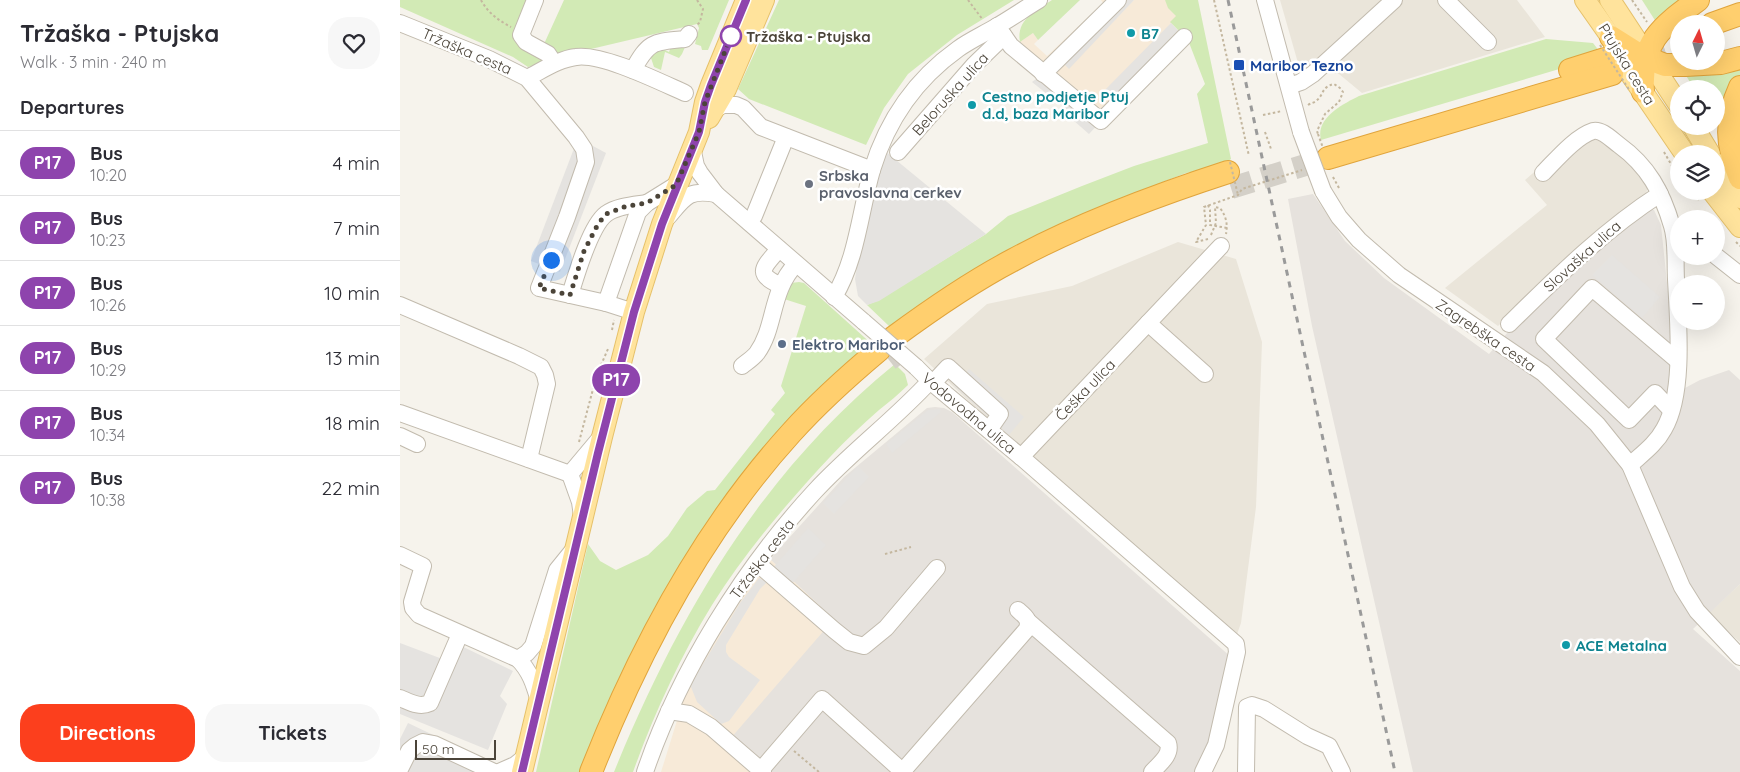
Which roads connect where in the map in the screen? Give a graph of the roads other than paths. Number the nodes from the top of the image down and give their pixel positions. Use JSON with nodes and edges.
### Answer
{"nodes":[{"id":1,"x":535,"y":0,"type":"edge"},
{"id":2,"x":746,"y":0,"type":"edge"},
{"id":3,"x":764,"y":0,"type":"edge"},
{"id":4,"x":1040,"y":0,"type":"edge"},
{"id":5,"x":1118,"y":0,"type":"edge"},
{"id":6,"x":1265,"y":0,"type":"edge"},
{"id":7,"x":1394,"y":0,"type":"edge"},
{"id":8,"x":1446,"y":0,"type":"edge"},
{"id":9,"x":1585,"y":0,"type":"edge"},
{"id":10,"x":1610,"y":0,"type":"edge"},
{"id":11,"x":1698,"y":0,"type":"edge"},
{"id":12,"x":1740,"y":14,"type":"edge"},
{"id":13,"x":1725,"y":19,"type":"edge"},
{"id":14,"x":400,"y":23,"type":"edge"},
{"id":15,"x":996,"y":28,"type":"junction"},
{"id":16,"x":1740,"y":30,"type":"edge"},
{"id":17,"x":689,"y":34,"type":"road end"},
{"id":18,"x":1725,"y":36,"type":"edge"},
{"id":19,"x":1184,"y":37,"type":"dead end"},
{"id":20,"x":1488,"y":42,"type":"dead end"},
{"id":21,"x":1607,"y":54,"type":"junction"},
{"id":22,"x":1646,"y":55,"type":"junction"},
{"id":23,"x":1740,"y":58,"type":"edge"},
{"id":24,"x":554,"y":63,"type":"junction"},
{"id":25,"x":633,"y":70,"type":"junction"},
{"id":26,"x":1043,"y":74,"type":"junction"},
{"id":27,"x":527,"y":78,"type":"junction"},
{"id":28,"x":1289,"y":86,"type":"junction"},
{"id":29,"x":1740,"y":87,"type":"edge"},
{"id":30,"x":1670,"y":91,"type":"edge"},
{"id":31,"x":1637,"y":92,"type":"junction"},
{"id":32,"x":685,"y":93,"type":"dead end"},
{"id":33,"x":714,"y":110,"type":"junction"},
{"id":34,"x":786,"y":138,"type":"junction"},
{"id":35,"x":696,"y":139,"type":"junction"},
{"id":36,"x":1678,"y":145,"type":"edge"},
{"id":37,"x":898,"y":152,"type":"dead end"},
{"id":38,"x":1322,"y":156,"type":"tunnel mouth"},
{"id":39,"x":872,"y":170,"type":"junction"},
{"id":40,"x":1544,"y":173,"type":"dead end"},
{"id":41,"x":1725,"y":176,"type":"edge"},
{"id":42,"x":1740,"y":178,"type":"edge"},
{"id":43,"x":1232,"y":179,"type":"tunnel mouth"},
{"id":44,"x":676,"y":185,"type":"junction"},
{"id":45,"x":716,"y":194,"type":"junction"},
{"id":46,"x":1660,"y":194,"type":"junction"},
{"id":47,"x":1740,"y":198,"type":"edge"},
{"id":48,"x":1719,"y":200,"type":"edge"},
{"id":49,"x":647,"y":203,"type":"junction"},
{"id":50,"x":1670,"y":216,"type":"edge"},
{"id":51,"x":749,"y":222,"type":"junction"},
{"id":52,"x":662,"y":224,"type":"junction"},
{"id":53,"x":1740,"y":227,"type":"edge"},
{"id":54,"x":1221,"y":246,"type":"road end"},
{"id":55,"x":779,"y":248,"type":"junction"},
{"id":56,"x":1725,"y":263,"type":"edge"},
{"id":57,"x":796,"y":264,"type":"junction"},
{"id":58,"x":1676,"y":265,"type":"edge"},
{"id":59,"x":1740,"y":275,"type":"edge"},
{"id":60,"x":780,"y":285,"type":"junction"},
{"id":61,"x":570,"y":295,"type":"junction"},
{"id":62,"x":834,"y":296,"type":"junction"},
{"id":63,"x":606,"y":303,"type":"junction"},
{"id":64,"x":400,"y":305,"type":"edge"},
{"id":65,"x":634,"y":312,"type":"junction"},
{"id":66,"x":1148,"y":323,"type":"junction"},
{"id":67,"x":1509,"y":324,"type":"dead end"},
{"id":68,"x":892,"y":348,"type":"junction"},
{"id":69,"x":1678,"y":360,"type":"junction"},
{"id":70,"x":742,"y":366,"type":"dead end"},
{"id":71,"x":1205,"y":374,"type":"dead end"},
{"id":72,"x":931,"y":382,"type":"junction"},
{"id":73,"x":1616,"y":407,"type":"junction"},
{"id":74,"x":1671,"y":410,"type":"junction"},
{"id":75,"x":400,"y":413,"type":"edge"},
{"id":76,"x":1597,"y":424,"type":"junction"},
{"id":77,"x":989,"y":430,"type":"junction"},
{"id":78,"x":400,"y":436,"type":"edge"},
{"id":79,"x":602,"y":437,"type":"junction"},
{"id":80,"x":417,"y":444,"type":"dead end"},
{"id":81,"x":1021,"y":457,"type":"junction"},
{"id":82,"x":529,"y":459,"type":"junction"},
{"id":83,"x":1630,"y":465,"type":"junction"},
{"id":84,"x":570,"y":474,"type":"junction"},
{"id":85,"x":582,"y":516,"type":"junction"},
{"id":86,"x":574,"y":549,"type":"junction"},
{"id":87,"x":400,"y":555,"type":"edge"},
{"id":88,"x":757,"y":563,"type":"junction"},
{"id":89,"x":937,"y":568,"type":"dead end"},
{"id":90,"x":460,"y":634,"type":"junction"},
{"id":91,"x":1740,"y":657,"type":"edge"},
{"id":92,"x":518,"y":659,"type":"junction"},
{"id":93,"x":400,"y":698,"type":"edge"},
{"id":94,"x":539,"y":700,"type":"junction"},
{"id":95,"x":670,"y":711,"type":"junction"},
{"id":96,"x":523,"y":764,"type":"edge"},
{"id":97,"x":400,"y":769,"type":"edge"},
{"id":98,"x":762,"y":771,"type":"edge"},
{"id":99,"x":494,"y":772,"type":"edge"},
{"id":100,"x":499,"y":772,"type":"edge"},
{"id":101,"x":591,"y":772,"type":"edge"},
{"id":102,"x":607,"y":772,"type":"edge"},
{"id":103,"x":645,"y":772,"type":"edge"},
{"id":104,"x":902,"y":772,"type":"edge"},
{"id":105,"x":1152,"y":772,"type":"edge"},
{"id":106,"x":1203,"y":772,"type":"edge"},
{"id":107,"x":1246,"y":772,"type":"edge"},
{"id":108,"x":1342,"y":772,"type":"edge"}],
"edges":[{"from":1,"to":24,"type":"street"},
{"from":2,"to":35,"type":"main road"},
{"from":3,"to":33,"type":"main road"},
{"from":4,"to":15,"type":"street","name":"Beloruska ulica"},
{"from":5,"to":26,"type":"street"},
{"from":6,"to":28,"type":"street","name":"Zagrebška cesta"},
{"from":7,"to":28,"type":"street"},
{"from":8,"to":20,"type":"street"},
{"from":9,"to":21,"type":"main road","name":"Ptujska cesta"},
{"from":10,"to":22,"type":"main road","name":"Ptujska cesta"},
{"from":11,"to":22,"type":"highway"},
{"from":12,"to":13,"type":"highway"},
{"from":14,"to":27,"type":"street","name":"Tržaška cesta"},
{"from":15,"to":26,"type":"street"},
{"from":15,"to":37,"type":"street","name":"Beloruska ulica"},
{"from":15,"to":39,"type":"street","name":"Beloruska ulica"},
{"from":16,"to":18,"type":"highway"},
{"from":17,"to":25,"type":"street"},
{"from":19,"to":26,"type":"street"},
{"from":21,"to":22,"type":"highway"},
{"from":21,"to":31,"type":"main road","name":"Ptujska cesta"},
{"from":21,"to":38,"type":"highway"},
{"from":22,"to":23,"type":"highway"},
{"from":22,"to":30,"type":"main road","name":"Ptujska cesta"},
{"from":22,"to":31,"type":"highway"},
{"from":24,"to":25,"type":"street"},
{"from":24,"to":27,"type":"street"},
{"from":25,"to":32,"type":"street"},
{"from":27,"to":61,"type":"street","name":"Tržaška cesta"},
{"from":28,"to":76,"type":"street","name":"Zagrebška cesta","bridge":true},
{"from":29,"to":42,"type":"highway"},
{"from":31,"to":36,"type":"main road","name":"Ptujska cesta"},
{"from":33,"to":34,"type":"street"},
{"from":33,"to":35,"type":"main road"},
{"from":34,"to":39,"type":"street"},
{"from":34,"to":51,"type":"street"},
{"from":35,"to":44,"type":"main road"},
{"from":35,"to":45,"type":"street","name":"Vodovodna ulica"},
{"from":39,"to":62,"type":"street","name":"Beloruska ulica"},
{"from":40,"to":46,"type":"street"},
{"from":41,"to":47,"type":"main road"},
{"from":43,"to":68,"type":"highway"},
{"from":44,"to":49,"type":"street"},
{"from":44,"to":52,"type":"main road"},
{"from":45,"to":51,"type":"street","name":"Vodovodna ulica"},
{"from":45,"to":52,"type":"street"},
{"from":46,"to":50,"type":"street"},
{"from":46,"to":67,"type":"street","name":"Slovaška ulica"},
{"from":48,"to":53,"type":"main road"},
{"from":49,"to":61,"type":"street"},
{"from":49,"to":63,"type":"street"},
{"from":51,"to":55,"type":"street","name":"Vodovodna ulica"},
{"from":52,"to":65,"type":"main road"},
{"from":54,"to":66,"type":"street","name":"Češka ulica"},
{"from":55,"to":57,"type":"street","name":"Vodovodna ulica"},
{"from":55,"to":60,"type":"street"},
{"from":56,"to":59,"type":"street"},
{"from":57,"to":60,"type":"street"},
{"from":57,"to":62,"type":"street","name":"Vodovodna ulica"},
{"from":58,"to":69,"type":"street"},
{"from":60,"to":70,"type":"street"},
{"from":61,"to":63,"type":"street","name":"Tržaška cesta"},
{"from":62,"to":72,"type":"street","name":"Vodovodna ulica","bridge":true},
{"from":63,"to":65,"type":"street","name":"Tržaška cesta"},
{"from":64,"to":82,"type":"street"},
{"from":65,"to":79,"type":"main road"},
{"from":66,"to":71,"type":"street"},
{"from":66,"to":81,"type":"street","name":"Češka ulica"},
{"from":68,"to":101,"type":"highway"},
{"from":68,"to":102,"type":"highway"},
{"from":69,"to":73,"type":"street"},
{"from":69,"to":74,"type":"street"},
{"from":72,"to":77,"type":"street","name":"Vodovodna ulica"},
{"from":72,"to":77,"type":"street","name":"Tržaška cesta"},
{"from":72,"to":88,"type":"street","name":"Tržaška cesta"},
{"from":73,"to":74,"type":"street"},
{"from":73,"to":76,"type":"street"},
{"from":74,"to":83,"type":"street"},
{"from":75,"to":82,"type":"street"},
{"from":76,"to":83,"type":"street","name":"Zagrebška cesta"},
{"from":77,"to":81,"type":"street","name":"Vodovodna ulica"},
{"from":78,"to":80,"type":"street"},
{"from":79,"to":84,"type":"street"},
{"from":79,"to":85,"type":"main road"},
{"from":81,"to":106,"type":"street","name":"Vodovodna ulica"},
{"from":82,"to":84,"type":"street"},
{"from":83,"to":91,"type":"street","name":"Zagrebška cesta"},
{"from":84,"to":85,"type":"street"},
{"from":85,"to":86,"type":"main road"},
{"from":86,"to":92,"type":"street"},
{"from":86,"to":94,"type":"main road"},
{"from":87,"to":90,"type":"street"},
{"from":88,"to":89,"type":"street"},
{"from":88,"to":95,"type":"street","name":"Tržaška cesta"},
{"from":90,"to":92,"type":"street"},
{"from":90,"to":93,"type":"street"},
{"from":92,"to":94,"type":"street"},
{"from":94,"to":96,"type":"main road"},
{"from":95,"to":98,"type":"street"},
{"from":95,"to":103,"type":"street","name":"Tržaška cesta"},
{"from":96,"to":100,"type":"street"},
{"from":97,"to":99,"type":"street"},
{"from":98,"to":104,"type":"street"},
{"from":104,"to":105,"type":"street"},
{"from":107,"to":108,"type":"street"}]}
